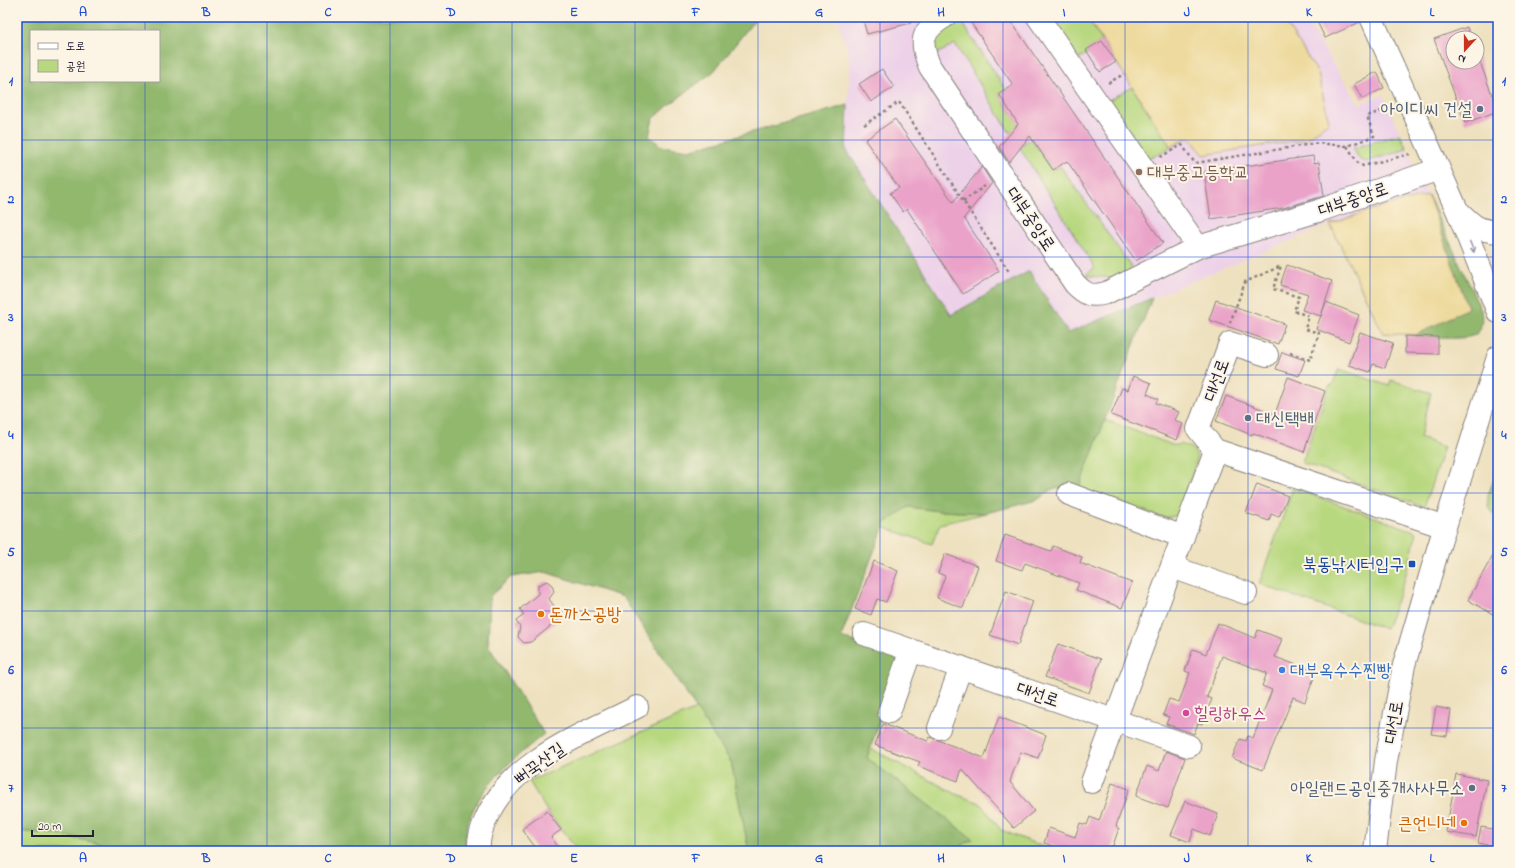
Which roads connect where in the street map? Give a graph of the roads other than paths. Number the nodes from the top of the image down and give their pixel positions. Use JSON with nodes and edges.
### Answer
{"nodes":[{"id":1,"x":944,"y":17,"type":"edge"},
{"id":2,"x":1038,"y":17,"type":"edge"},
{"id":3,"x":1371,"y":17,"type":"edge"},
{"id":4,"x":921,"y":26,"type":"edge"},
{"id":5,"x":1439,"y":169,"type":"junction"},
{"id":6,"x":1457,"y":210,"type":"junction"},
{"id":7,"x":1498,"y":232,"type":"edge"},
{"id":8,"x":1198,"y":248,"type":"junction"},
{"id":9,"x":1498,"y":312,"type":"edge"},
{"id":10,"x":1265,"y":355,"type":"road end"},
{"id":11,"x":1498,"y":356,"type":"edge"},
{"id":12,"x":1215,"y":450,"type":"junction"},
{"id":13,"x":1069,"y":494,"type":"dead end"},
{"id":14,"x":1445,"y":528,"type":"junction"},
{"id":15,"x":1183,"y":537,"type":"junction"},
{"id":16,"x":1172,"y":567,"type":"junction"},
{"id":17,"x":1246,"y":593,"type":"dead end"},
{"id":18,"x":864,"y":634,"type":"dead end"},
{"id":19,"x":911,"y":650,"type":"junction"},
{"id":20,"x":961,"y":667,"type":"junction"},
{"id":21,"x":637,"y":707,"type":"dead end"},
{"id":22,"x":889,"y":712,"type":"dead end"},
{"id":23,"x":1115,"y":720,"type":"junction"},
{"id":24,"x":939,"y":728,"type":"dead end"},
{"id":25,"x":1189,"y":746,"type":"dead end"},
{"id":26,"x":1092,"y":782,"type":"dead end"},
{"id":27,"x":479,"y":851,"type":"edge"},
{"id":28,"x":1375,"y":851,"type":"edge"}],
"edges":[{"from":1,"to":4,"type":"street","name":"대부중앙로"},
{"from":2,"to":8,"type":"street"},
{"from":3,"to":5,"type":"street"},
{"from":4,"to":8,"type":"street","name":"대부중앙로"},
{"from":5,"to":6,"type":"street"},
{"from":5,"to":8,"type":"street","name":"대부중앙로"},
{"from":6,"to":7,"type":"street"},
{"from":6,"to":9,"type":"street","one_way":true},
{"from":10,"to":12,"type":"street","name":"대선로"},
{"from":11,"to":14,"type":"street","name":"대선로"},
{"from":12,"to":14,"type":"street"},
{"from":12,"to":15,"type":"street"},
{"from":13,"to":15,"type":"street"},
{"from":14,"to":28,"type":"street","name":"대선로"},
{"from":15,"to":16,"type":"street"},
{"from":16,"to":17,"type":"street"},
{"from":16,"to":23,"type":"street"},
{"from":18,"to":19,"type":"street","name":"대선로"},
{"from":19,"to":20,"type":"street","name":"대선로"},
{"from":19,"to":22,"type":"street"},
{"from":20,"to":23,"type":"street","name":"대선로"},
{"from":20,"to":24,"type":"street"},
{"from":21,"to":27,"type":"street","name":"뻐꾹산길"},
{"from":23,"to":25,"type":"street","name":"대선로"},
{"from":23,"to":26,"type":"street"}]}
